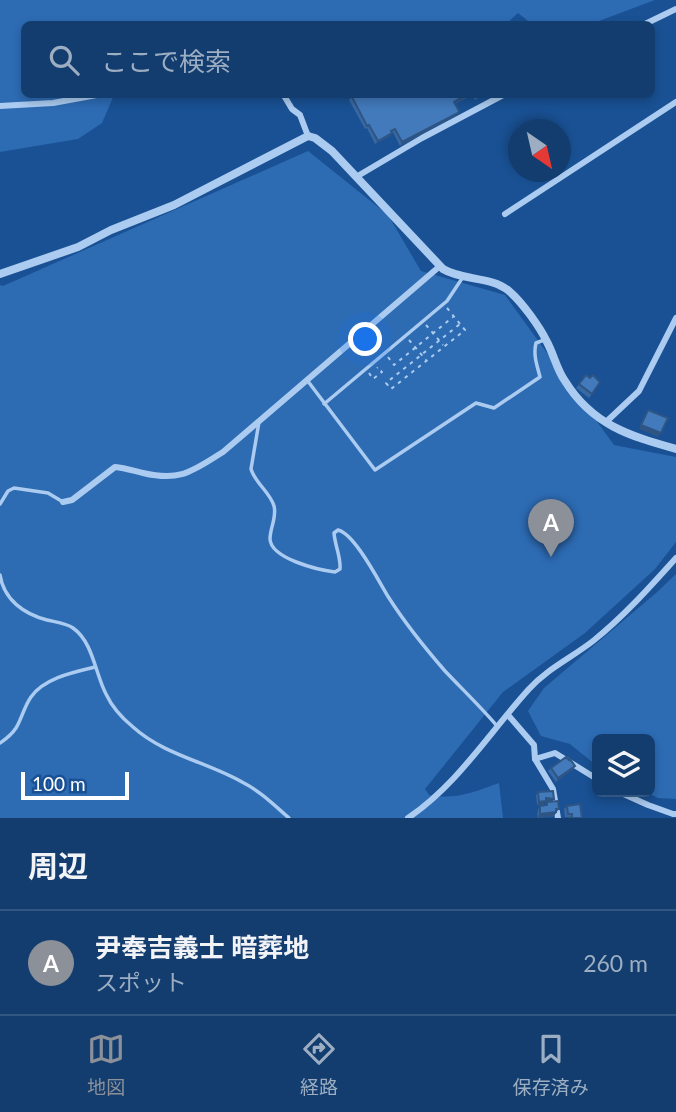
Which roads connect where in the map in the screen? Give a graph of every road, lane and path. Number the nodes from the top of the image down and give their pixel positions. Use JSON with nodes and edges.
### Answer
{"nodes":[{"id":1,"x":676,"y":9,"type":"edge"},
{"id":2,"x":651,"y":21,"type":"edge"},
{"id":3,"x":80,"y":98,"type":"edge"},
{"id":4,"x":285,"y":98,"type":"edge"},
{"id":5,"x":497,"y":98,"type":"edge"},
{"id":6,"x":676,"y":102,"type":"edge"},
{"id":7,"x":0,"y":106,"type":"edge"},
{"id":8,"x":308,"y":136,"type":"junction"},
{"id":9,"x":356,"y":177,"type":"junction"},
{"id":10,"x":505,"y":214,"type":"dead end"},
{"id":11,"x":440,"y":266,"type":"junction"},
{"id":12,"x":0,"y":274,"type":"edge"},
{"id":13,"x":463,"y":277,"type":"junction"},
{"id":14,"x":444,"y":304,"type":"junction"},
{"id":15,"x":453,"y":316,"type":"junction"},
{"id":16,"x":676,"y":318,"type":"edge"},
{"id":17,"x":424,"y":321,"type":"junction"},
{"id":18,"x":460,"y":324,"type":"junction"},
{"id":19,"x":433,"y":333,"type":"junction"},
{"id":20,"x":406,"y":336,"type":"junction"},
{"id":21,"x":439,"y":340,"type":"junction"},
{"id":22,"x":546,"y":340,"type":"junction"},
{"id":23,"x":444,"y":346,"type":"junction"},
{"id":24,"x":415,"y":347,"type":"junction"},
{"id":25,"x":385,"y":354,"type":"junction"},
{"id":26,"x":421,"y":355,"type":"junction"},
{"id":27,"x":426,"y":361,"type":"junction"},
{"id":28,"x":307,"y":380,"type":"junction"},
{"id":29,"x":324,"y":404,"type":"junction"},
{"id":30,"x":259,"y":422,"type":"junction"},
{"id":31,"x":606,"y":422,"type":"junction"},
{"id":32,"x":676,"y":449,"type":"edge"},
{"id":33,"x":63,"y":502,"type":"joint"},
{"id":34,"x":0,"y":504,"type":"edge"},
{"id":35,"x":676,"y":558,"type":"edge"},
{"id":36,"x":0,"y":575,"type":"edge"},
{"id":37,"x":95,"y":667,"type":"junction"},
{"id":38,"x":508,"y":715,"type":"junction"},
{"id":39,"x":498,"y":727,"type":"junction"},
{"id":40,"x":0,"y":743,"type":"edge"},
{"id":41,"x":535,"y":759,"type":"junction"},
{"id":42,"x":592,"y":776,"type":"edge"},
{"id":43,"x":630,"y":797,"type":"edge"},
{"id":44,"x":676,"y":814,"type":"edge"},
{"id":45,"x":289,"y":818,"type":"edge"},
{"id":46,"x":408,"y":818,"type":"edge"},
{"id":47,"x":558,"y":818,"type":"edge"}],
"edges":[{"from":1,"to":2,"type":"street"},
{"from":3,"to":7,"type":"street"},
{"from":4,"to":8,"type":"street"},
{"from":5,"to":9,"type":"street"},
{"from":6,"to":10,"type":"street"},
{"from":8,"to":9,"type":"street"},
{"from":8,"to":12,"type":"street"},
{"from":9,"to":11,"type":"street"},
{"from":11,"to":13,"type":"street"},
{"from":11,"to":28,"type":"street"},
{"from":13,"to":14,"type":"lane"},
{"from":13,"to":22,"type":"street"},
{"from":14,"to":15,"type":"path"},
{"from":14,"to":17,"type":"lane"},
{"from":15,"to":18,"type":"path"},
{"from":15,"to":19,"type":"path"},
{"from":16,"to":31,"type":"street"},
{"from":17,"to":19,"type":"path"},
{"from":17,"to":20,"type":"lane"},
{"from":18,"to":21,"type":"path"},
{"from":18,"to":23,"type":"path"},
{"from":19,"to":21,"type":"path"},
{"from":19,"to":24,"type":"path"},
{"from":20,"to":24,"type":"path"},
{"from":20,"to":25,"type":"lane"},
{"from":21,"to":23,"type":"path"},
{"from":21,"to":26,"type":"path"},
{"from":22,"to":29,"type":"lane"},
{"from":22,"to":31,"type":"street"},
{"from":23,"to":27,"type":"path"},
{"from":24,"to":25,"type":"path"},
{"from":24,"to":26,"type":"path"},
{"from":25,"to":29,"type":"lane"},
{"from":26,"to":27,"type":"path"},
{"from":26,"to":27,"type":"path"},
{"from":28,"to":29,"type":"lane"},
{"from":28,"to":30,"type":"street"},
{"from":30,"to":33,"type":"street"},
{"from":30,"to":39,"type":"lane"},
{"from":31,"to":32,"type":"street"},
{"from":33,"to":34,"type":"lane"},
{"from":35,"to":38,"type":"street"},
{"from":36,"to":37,"type":"lane"},
{"from":37,"to":40,"type":"lane"},
{"from":37,"to":45,"type":"lane"},
{"from":38,"to":39,"type":"street"},
{"from":38,"to":41,"type":"street"},
{"from":39,"to":46,"type":"street"},
{"from":41,"to":42,"type":"street"},
{"from":41,"to":47,"type":"street"},
{"from":43,"to":44,"type":"street"}]}
